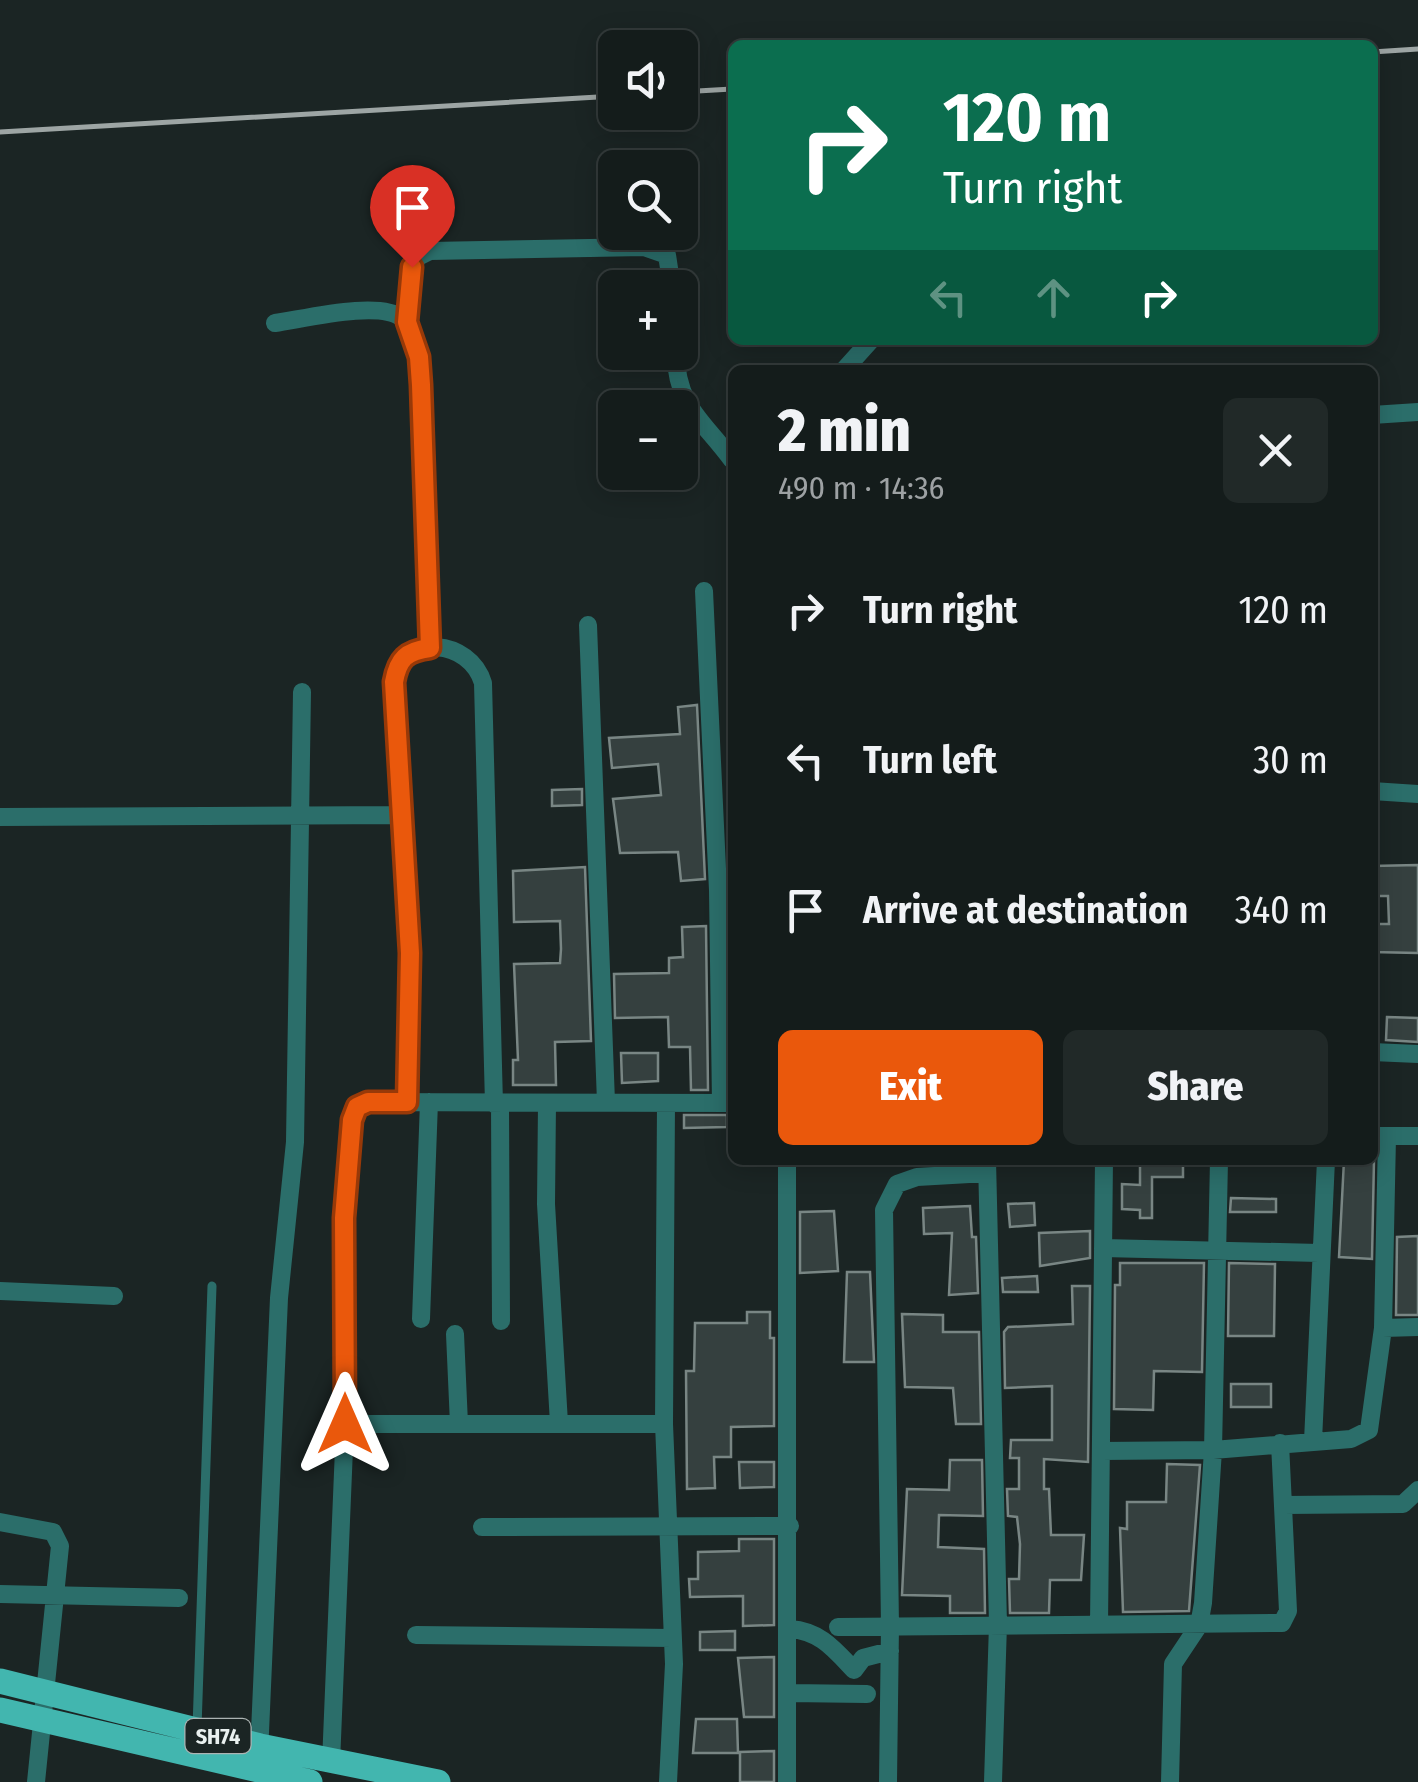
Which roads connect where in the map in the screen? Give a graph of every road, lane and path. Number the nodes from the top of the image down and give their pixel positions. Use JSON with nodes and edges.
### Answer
{"nodes":[{"id":1,"x":670,"y":270,"type":"edge"},
{"id":2,"x":407,"y":322,"type":"junction"},
{"id":3,"x":275,"y":323,"type":"dead end"},
{"id":4,"x":866,"y":345,"type":"edge"},
{"id":5,"x":848,"y":365,"type":"edge"},
{"id":6,"x":677,"y":370,"type":"edge"},
{"id":7,"x":1418,"y":412,"type":"edge"},
{"id":8,"x":1378,"y":414,"type":"edge"},
{"id":9,"x":728,"y":450,"type":"edge"},
{"id":10,"x":704,"y":591,"type":"dead end"},
{"id":11,"x":588,"y":625,"type":"dead end"},
{"id":12,"x":430,"y":648,"type":"junction"},
{"id":13,"x":302,"y":692,"type":"dead end"},
{"id":14,"x":1378,"y":792,"type":"edge"},
{"id":15,"x":1418,"y":794,"type":"edge"},
{"id":16,"x":402,"y":815,"type":"junction"},
{"id":17,"x":302,"y":816,"type":"junction"},
{"id":18,"x":0,"y":817,"type":"edge"},
{"id":19,"x":1378,"y":1052,"type":"edge"},
{"id":20,"x":1418,"y":1054,"type":"edge"},
{"id":21,"x":407,"y":1102,"type":"junction"},
{"id":22,"x":429,"y":1102,"type":"junction"},
{"id":23,"x":547,"y":1102,"type":"junction"},
{"id":24,"x":606,"y":1102,"type":"junction"},
{"id":25,"x":666,"y":1103,"type":"junction"},
{"id":26,"x":727,"y":1103,"type":"edge"},
{"id":27,"x":497,"y":1104,"type":"junction"},
{"id":28,"x":1380,"y":1136,"type":"edge"},
{"id":29,"x":1418,"y":1136,"type":"edge"},
{"id":30,"x":787,"y":1165,"type":"edge"},
{"id":31,"x":1104,"y":1165,"type":"edge"},
{"id":32,"x":1219,"y":1165,"type":"edge"},
{"id":33,"x":1326,"y":1165,"type":"edge"},
{"id":34,"x":987,"y":1166,"type":"edge"},
{"id":35,"x":1103,"y":1248,"type":"junction"},
{"id":36,"x":1219,"y":1248,"type":"junction"},
{"id":37,"x":1319,"y":1253,"type":"junction"},
{"id":38,"x":212,"y":1286,"type":"dead end"},
{"id":39,"x":0,"y":1290,"type":"edge"},
{"id":40,"x":114,"y":1296,"type":"dead end"},
{"id":41,"x":421,"y":1320,"type":"dead end"},
{"id":42,"x":502,"y":1322,"type":"dead end"},
{"id":43,"x":1418,"y":1327,"type":"edge"},
{"id":44,"x":1383,"y":1328,"type":"junction"},
{"id":45,"x":455,"y":1334,"type":"dead end"},
{"id":46,"x":559,"y":1423,"type":"junction"},
{"id":47,"x":345,"y":1424,"type":"junction"},
{"id":48,"x":459,"y":1424,"type":"junction"},
{"id":49,"x":664,"y":1424,"type":"junction"},
{"id":50,"x":1313,"y":1441,"type":"junction"},
{"id":51,"x":1280,"y":1443,"type":"junction"},
{"id":52,"x":1213,"y":1450,"type":"junction"},
{"id":53,"x":1101,"y":1451,"type":"junction"},
{"id":54,"x":1418,"y":1490,"type":"edge"},
{"id":55,"x":1283,"y":1505,"type":"junction"},
{"id":56,"x":0,"y":1522,"type":"edge"},
{"id":57,"x":790,"y":1526,"type":"junction"},
{"id":58,"x":482,"y":1528,"type":"dead end"},
{"id":59,"x":670,"y":1528,"type":"junction"},
{"id":60,"x":0,"y":1594,"type":"edge"},
{"id":61,"x":56,"y":1595,"type":"junction"},
{"id":62,"x":179,"y":1598,"type":"dead end"},
{"id":63,"x":998,"y":1624,"type":"junction"},
{"id":64,"x":1099,"y":1625,"type":"junction"},
{"id":65,"x":1199,"y":1625,"type":"junction"},
{"id":66,"x":890,"y":1626,"type":"junction"},
{"id":67,"x":838,"y":1627,"type":"dead end"},
{"id":68,"x":790,"y":1629,"type":"junction"},
{"id":69,"x":416,"y":1635,"type":"dead end"},
{"id":70,"x":672,"y":1638,"type":"junction"},
{"id":71,"x":890,"y":1651,"type":"junction"},
{"id":72,"x":854,"y":1670,"type":"junction"},
{"id":73,"x":0,"y":1681,"type":"edge"},
{"id":74,"x":46,"y":1693,"type":"junction"},
{"id":75,"x":789,"y":1693,"type":"junction"},
{"id":76,"x":867,"y":1694,"type":"junction"},
{"id":77,"x":0,"y":1710,"type":"edge"},
{"id":78,"x":42,"y":1721,"type":"junction"},
{"id":79,"x":197,"y":1732,"type":"junction"},
{"id":80,"x":888,"y":1737,"type":"junction"},
{"id":81,"x":260,"y":1746,"type":"junction"},
{"id":82,"x":330,"y":1763,"type":"junction"},
{"id":83,"x":258,"y":1772,"type":"junction"},
{"id":84,"x":370,"y":1776,"type":"edge"},
{"id":85,"x":36,"y":1782,"type":"edge"},
{"id":86,"x":310,"y":1782,"type":"edge"},
{"id":87,"x":438,"y":1782,"type":"edge"},
{"id":88,"x":668,"y":1782,"type":"edge"},
{"id":89,"x":787,"y":1782,"type":"edge"},
{"id":90,"x":888,"y":1782,"type":"edge"},
{"id":91,"x":993,"y":1782,"type":"edge"},
{"id":92,"x":1170,"y":1782,"type":"edge"}],
"edges":[{"from":1,"to":2,"type":"street"},
{"from":2,"to":3,"type":"street"},
{"from":2,"to":12,"type":"street"},
{"from":4,"to":5,"type":"street"},
{"from":6,"to":9,"type":"street"},
{"from":7,"to":8,"type":"street"},
{"from":10,"to":26,"type":"street"},
{"from":11,"to":24,"type":"street"},
{"from":12,"to":16,"type":"street"},
{"from":12,"to":27,"type":"street"},
{"from":13,"to":17,"type":"street"},
{"from":14,"to":15,"type":"street"},
{"from":16,"to":17,"type":"street"},
{"from":16,"to":21,"type":"street"},
{"from":17,"to":18,"type":"street"},
{"from":17,"to":81,"type":"street"},
{"from":19,"to":20,"type":"street"},
{"from":21,"to":22,"type":"street"},
{"from":21,"to":47,"type":"street"},
{"from":22,"to":27,"type":"street"},
{"from":22,"to":41,"type":"street"},
{"from":23,"to":24,"type":"street"},
{"from":23,"to":27,"type":"street"},
{"from":23,"to":46,"type":"street"},
{"from":24,"to":25,"type":"street"},
{"from":25,"to":26,"type":"street"},
{"from":25,"to":49,"type":"street"},
{"from":27,"to":42,"type":"street"},
{"from":28,"to":29,"type":"street"},
{"from":28,"to":44,"type":"street"},
{"from":30,"to":57,"type":"street"},
{"from":31,"to":35,"type":"street"},
{"from":32,"to":36,"type":"street"},
{"from":33,"to":37,"type":"street"},
{"from":34,"to":63,"type":"street"},
{"from":34,"to":66,"type":"street"},
{"from":35,"to":36,"type":"street"},
{"from":35,"to":53,"type":"street"},
{"from":36,"to":37,"type":"street"},
{"from":36,"to":52,"type":"street"},
{"from":37,"to":50,"type":"street"},
{"from":38,"to":79,"type":"lane"},
{"from":39,"to":40,"type":"street"},
{"from":43,"to":44,"type":"street"},
{"from":44,"to":50,"type":"street"},
{"from":45,"to":48,"type":"street"},
{"from":46,"to":48,"type":"street"},
{"from":46,"to":49,"type":"street"},
{"from":47,"to":48,"type":"street"},
{"from":47,"to":82,"type":"street"},
{"from":49,"to":59,"type":"street"},
{"from":50,"to":51,"type":"street"},
{"from":51,"to":52,"type":"street"},
{"from":51,"to":55,"type":"street"},
{"from":52,"to":53,"type":"street"},
{"from":52,"to":65,"type":"street"},
{"from":53,"to":64,"type":"street"},
{"from":54,"to":55,"type":"street"},
{"from":55,"to":65,"type":"street"},
{"from":56,"to":61,"type":"street"},
{"from":57,"to":59,"type":"street"},
{"from":57,"to":68,"type":"street"},
{"from":58,"to":59,"type":"street"},
{"from":59,"to":70,"type":"street"},
{"from":60,"to":61,"type":"street"},
{"from":61,"to":62,"type":"street"},
{"from":61,"to":74,"type":"street"},
{"from":63,"to":64,"type":"street"},
{"from":63,"to":66,"type":"street"},
{"from":63,"to":91,"type":"street"},
{"from":64,"to":65,"type":"street"},
{"from":65,"to":92,"type":"street"},
{"from":66,"to":67,"type":"street"},
{"from":66,"to":71,"type":"street"},
{"from":68,"to":72,"type":"street"},
{"from":68,"to":75,"type":"street"},
{"from":69,"to":70,"type":"street"},
{"from":70,"to":88,"type":"street"},
{"from":71,"to":72,"type":"street"},
{"from":71,"to":80,"type":"street"},
{"from":72,"to":76,"type":"street"},
{"from":73,"to":74,"type":"main road","number":"SH74"},
{"from":74,"to":78,"type":"street"},
{"from":74,"to":79,"type":"main road","number":"SH74"},
{"from":75,"to":76,"type":"street"},
{"from":75,"to":89,"type":"street"},
{"from":76,"to":80,"type":"street"},
{"from":77,"to":78,"type":"main road","number":"SH74"},
{"from":78,"to":83,"type":"main road","number":"SH74"},
{"from":78,"to":85,"type":"street"},
{"from":79,"to":81,"type":"main road","number":"SH74"},
{"from":80,"to":90,"type":"street"},
{"from":81,"to":82,"type":"main road","number":"SH74"},
{"from":81,"to":83,"type":"street"},
{"from":82,"to":84,"type":"main road","number":"SH74"},
{"from":83,"to":86,"type":"main road","number":"SH74"},
{"from":84,"to":87,"type":"main road","number":"SH74"}]}
